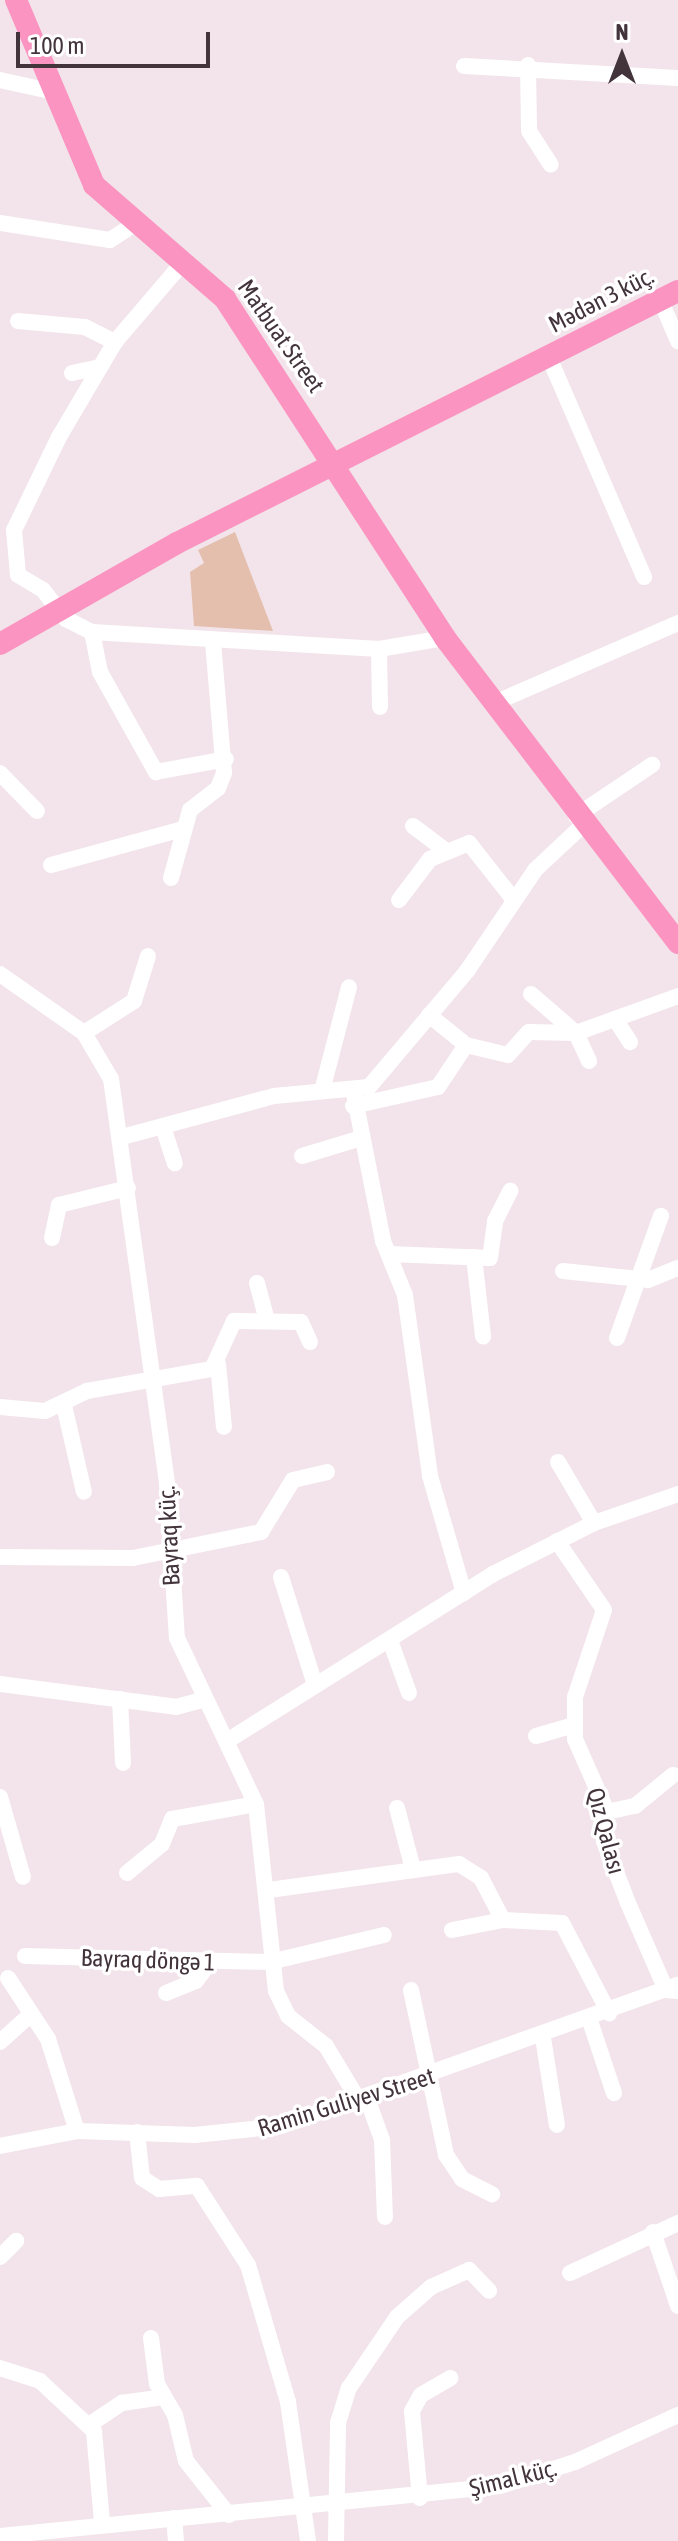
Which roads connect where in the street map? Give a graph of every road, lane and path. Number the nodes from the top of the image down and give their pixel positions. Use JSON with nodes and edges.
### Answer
{"nodes":[{"id":1,"x":26,"y":8,"type":"edge"},
{"id":2,"x":528,"y":65,"type":"junction"},
{"id":3,"x":464,"y":66,"type":"dead end"},
{"id":4,"x":678,"y":78,"type":"edge"},
{"id":5,"x":0,"y":80,"type":"edge"},
{"id":6,"x":57,"y":90,"type":"junction"},
{"id":7,"x":551,"y":165,"type":"dead end"},
{"id":8,"x":0,"y":223,"type":"edge"},
{"id":9,"x":136,"y":223,"type":"junction"},
{"id":10,"x":189,"y":256,"type":"junction"},
{"id":11,"x":669,"y":295,"type":"edge"},
{"id":12,"x":18,"y":321,"type":"dead end"},
{"id":13,"x":678,"y":341,"type":"edge"},
{"id":14,"x":115,"y":342,"type":"junction"},
{"id":15,"x":548,"y":355,"type":"junction"},
{"id":16,"x":100,"y":367,"type":"junction"},
{"id":17,"x":72,"y":373,"type":"dead end"},
{"id":18,"x":341,"y":460,"type":"junction"},
{"id":19,"x":644,"y":577,"type":"dead end"},
{"id":20,"x":54,"y":608,"type":"junction"},
{"id":21,"x":678,"y":623,"type":"edge"},
{"id":22,"x":92,"y":632,"type":"junction"},
{"id":23,"x":445,"y":638,"type":"junction"},
{"id":24,"x":2,"y":639,"type":"edge"},
{"id":25,"x":213,"y":641,"type":"junction"},
{"id":26,"x":379,"y":649,"type":"junction"},
{"id":27,"x":492,"y":704,"type":"junction"},
{"id":28,"x":380,"y":707,"type":"dead end"},
{"id":29,"x":226,"y":759,"type":"junction"},
{"id":30,"x":652,"y":765,"type":"dead end"},
{"id":31,"x":0,"y":773,"type":"edge"},
{"id":32,"x":37,"y":811,"type":"dead end"},
{"id":33,"x":579,"y":821,"type":"junction"},
{"id":34,"x":413,"y":826,"type":"dead end"},
{"id":35,"x":183,"y":829,"type":"junction"},
{"id":36,"x":443,"y":849,"type":"junction"},
{"id":37,"x":51,"y":865,"type":"dead end"},
{"id":38,"x":171,"y":878,"type":"dead end"},
{"id":39,"x":513,"y":899,"type":"junction"},
{"id":40,"x":399,"y":900,"type":"dead end"},
{"id":41,"x":678,"y":943,"type":"edge"},
{"id":42,"x":148,"y":956,"type":"dead end"},
{"id":43,"x":0,"y":974,"type":"edge"},
{"id":44,"x":349,"y":987,"type":"dead end"},
{"id":45,"x":531,"y":994,"type":"dead end"},
{"id":46,"x":678,"y":996,"type":"edge"},
{"id":47,"x":429,"y":1015,"type":"junction"},
{"id":48,"x":617,"y":1022,"type":"junction"},
{"id":49,"x":84,"y":1033,"type":"junction"},
{"id":50,"x":576,"y":1033,"type":"junction"},
{"id":51,"x":630,"y":1042,"type":"dead end"},
{"id":52,"x":466,"y":1045,"type":"junction"},
{"id":53,"x":589,"y":1061,"type":"dead end"},
{"id":54,"x":323,"y":1087,"type":"junction"},
{"id":55,"x":353,"y":1098,"type":"junction"},
{"id":56,"x":164,"y":1130,"type":"junction"},
{"id":57,"x":122,"y":1137,"type":"junction"},
{"id":58,"x":358,"y":1139,"type":"junction"},
{"id":59,"x":302,"y":1156,"type":"dead end"},
{"id":60,"x":175,"y":1163,"type":"dead end"},
{"id":61,"x":128,"y":1188,"type":"junction"},
{"id":62,"x":510,"y":1191,"type":"dead end"},
{"id":63,"x":661,"y":1216,"type":"dead end"},
{"id":64,"x":52,"y":1238,"type":"dead end"},
{"id":65,"x":389,"y":1254,"type":"junction"},
{"id":66,"x":474,"y":1257,"type":"junction"},
{"id":67,"x":678,"y":1268,"type":"edge"},
{"id":68,"x":563,"y":1271,"type":"dead end"},
{"id":69,"x":640,"y":1279,"type":"junction"},
{"id":70,"x":257,"y":1283,"type":"dead end"},
{"id":71,"x":266,"y":1317,"type":"junction"},
{"id":72,"x":483,"y":1336,"type":"dead end"},
{"id":73,"x":617,"y":1338,"type":"dead end"},
{"id":74,"x":310,"y":1342,"type":"dead end"},
{"id":75,"x":218,"y":1364,"type":"junction"},
{"id":76,"x":153,"y":1380,"type":"junction"},
{"id":77,"x":64,"y":1405,"type":"junction"},
{"id":78,"x":0,"y":1407,"type":"edge"},
{"id":79,"x":224,"y":1427,"type":"dead end"},
{"id":80,"x":558,"y":1462,"type":"dead end"},
{"id":81,"x":327,"y":1472,"type":"dead end"},
{"id":82,"x":84,"y":1492,"type":"dead end"},
{"id":83,"x":678,"y":1494,"type":"edge"},
{"id":84,"x":594,"y":1523,"type":"junction"},
{"id":85,"x":557,"y":1541,"type":"junction"},
{"id":86,"x":173,"y":1552,"type":"junction"},
{"id":87,"x":0,"y":1557,"type":"edge"},
{"id":88,"x":281,"y":1577,"type":"dead end"},
{"id":89,"x":464,"y":1593,"type":"junction"},
{"id":90,"x":391,"y":1643,"type":"junction"},
{"id":91,"x":0,"y":1684,"type":"edge"},
{"id":92,"x":315,"y":1685,"type":"junction"},
{"id":93,"x":409,"y":1693,"type":"dead end"},
{"id":94,"x":120,"y":1699,"type":"junction"},
{"id":95,"x":205,"y":1699,"type":"junction"},
{"id":96,"x":572,"y":1726,"type":"junction"},
{"id":97,"x":536,"y":1736,"type":"dead end"},
{"id":98,"x":227,"y":1741,"type":"junction"},
{"id":99,"x":123,"y":1763,"type":"dead end"},
{"id":100,"x":673,"y":1775,"type":"dead end"},
{"id":101,"x":0,"y":1797,"type":"edge"},
{"id":102,"x":256,"y":1804,"type":"junction"},
{"id":103,"x":397,"y":1808,"type":"dead end"},
{"id":104,"x":606,"y":1812,"type":"junction"},
{"id":105,"x":413,"y":1869,"type":"junction"},
{"id":106,"x":127,"y":1873,"type":"dead end"},
{"id":107,"x":23,"y":1877,"type":"dead end"},
{"id":108,"x":269,"y":1890,"type":"junction"},
{"id":109,"x":503,"y":1920,"type":"junction"},
{"id":110,"x":452,"y":1930,"type":"dead end"},
{"id":111,"x":384,"y":1935,"type":"dead end"},
{"id":112,"x":25,"y":1956,"type":"dead end"},
{"id":113,"x":270,"y":1962,"type":"junction"},
{"id":114,"x":208,"y":1965,"type":"junction"},
{"id":115,"x":8,"y":1978,"type":"dead end"},
{"id":116,"x":674,"y":1989,"type":"edge"},
{"id":117,"x":411,"y":1990,"type":"dead end"},
{"id":118,"x":166,"y":1993,"type":"dead end"},
{"id":119,"x":609,"y":2013,"type":"junction"},
{"id":120,"x":27,"y":2018,"type":"junction"},
{"id":121,"x":590,"y":2021,"type":"junction"},
{"id":122,"x":543,"y":2038,"type":"junction"},
{"id":123,"x":0,"y":2042,"type":"edge"},
{"id":124,"x":429,"y":2077,"type":"junction"},
{"id":125,"x":614,"y":2093,"type":"dead end"},
{"id":126,"x":363,"y":2100,"type":"junction"},
{"id":127,"x":557,"y":2125,"type":"dead end"},
{"id":128,"x":77,"y":2131,"type":"junction"},
{"id":129,"x":137,"y":2132,"type":"junction"},
{"id":130,"x":0,"y":2146,"type":"edge"},
{"id":131,"x":492,"y":2194,"type":"dead end"},
{"id":132,"x":385,"y":2217,"type":"dead end"},
{"id":133,"x":678,"y":2223,"type":"edge"},
{"id":134,"x":653,"y":2232,"type":"junction"},
{"id":135,"x":16,"y":2241,"type":"dead end"},
{"id":136,"x":0,"y":2257,"type":"edge"},
{"id":137,"x":570,"y":2273,"type":"dead end"},
{"id":138,"x":489,"y":2291,"type":"dead end"},
{"id":139,"x":678,"y":2306,"type":"edge"},
{"id":140,"x":151,"y":2338,"type":"dead end"},
{"id":141,"x":0,"y":2368,"type":"edge"},
{"id":142,"x":450,"y":2378,"type":"dead end"},
{"id":143,"x":163,"y":2397,"type":"junction"},
{"id":144,"x":678,"y":2415,"type":"edge"},
{"id":145,"x":89,"y":2425,"type":"junction"},
{"id":146,"x":420,"y":2498,"type":"junction"},
{"id":147,"x":339,"y":2506,"type":"junction"},
{"id":148,"x":305,"y":2510,"type":"junction"},
{"id":149,"x":229,"y":2515,"type":"junction"},
{"id":150,"x":174,"y":2518,"type":"junction"},
{"id":151,"x":102,"y":2523,"type":"junction"},
{"id":152,"x":0,"y":2536,"type":"edge"},
{"id":153,"x":176,"y":2541,"type":"edge"},
{"id":154,"x":308,"y":2541,"type":"edge"},
{"id":155,"x":336,"y":2541,"type":"edge"}],
"edges":[{"from":1,"to":6,"type":"main road","name":"Matbuat Street"},
{"from":2,"to":3,"type":"street"},
{"from":2,"to":4,"type":"street"},
{"from":2,"to":7,"type":"street"},
{"from":5,"to":6,"type":"street"},
{"from":6,"to":9,"type":"main road","name":"Matbuat Street"},
{"from":6,"to":10,"type":"main road","name":"Matbuat Street"},
{"from":8,"to":9,"type":"street"},
{"from":9,"to":10,"type":"main road","name":"Matbuat Street"},
{"from":10,"to":14,"type":"street"},
{"from":10,"to":18,"type":"main road","name":"Matbuat Street"},
{"from":11,"to":13,"type":"street"},
{"from":11,"to":15,"type":"main road","name":"Mədən 3 küç."},
{"from":12,"to":14,"type":"street"},
{"from":14,"to":16,"type":"street"},
{"from":15,"to":18,"type":"main road","name":"Mədən 3 küç."},
{"from":15,"to":19,"type":"street"},
{"from":16,"to":17,"type":"street"},
{"from":16,"to":20,"type":"street"},
{"from":18,"to":20,"type":"main road","name":"Mədən 3 küç."},
{"from":18,"to":23,"type":"main road","name":"Matbuat Street"},
{"from":20,"to":22,"type":"street"},
{"from":20,"to":24,"type":"main road","name":"Mədən 3 küç."},
{"from":21,"to":27,"type":"street"},
{"from":22,"to":25,"type":"street"},
{"from":22,"to":29,"type":"street"},
{"from":23,"to":26,"type":"street"},
{"from":23,"to":27,"type":"main road","name":"Matbuat Street"},
{"from":25,"to":26,"type":"street"},
{"from":25,"to":29,"type":"street"},
{"from":26,"to":28,"type":"street"},
{"from":27,"to":33,"type":"main road","name":"Matbuat Street"},
{"from":29,"to":35,"type":"street"},
{"from":30,"to":33,"type":"street"},
{"from":31,"to":32,"type":"street"},
{"from":33,"to":39,"type":"street"},
{"from":33,"to":41,"type":"main road","name":"Matbuat Street"},
{"from":34,"to":36,"type":"street"},
{"from":35,"to":37,"type":"street"},
{"from":35,"to":38,"type":"street"},
{"from":36,"to":39,"type":"street"},
{"from":36,"to":40,"type":"street"},
{"from":39,"to":47,"type":"street"},
{"from":42,"to":49,"type":"street"},
{"from":43,"to":49,"type":"street","name":"Bayraq küç."},
{"from":44,"to":54,"type":"street"},
{"from":45,"to":50,"type":"street"},
{"from":46,"to":48,"type":"street"},
{"from":47,"to":52,"type":"street"},
{"from":47,"to":55,"type":"street"},
{"from":48,"to":50,"type":"street"},
{"from":48,"to":51,"type":"street"},
{"from":49,"to":57,"type":"street","name":"Bayraq küç."},
{"from":50,"to":52,"type":"street"},
{"from":50,"to":53,"type":"street"},
{"from":52,"to":55,"type":"street"},
{"from":54,"to":55,"type":"street"},
{"from":54,"to":56,"type":"street"},
{"from":55,"to":58,"type":"street"},
{"from":56,"to":57,"type":"street"},
{"from":56,"to":60,"type":"street"},
{"from":57,"to":61,"type":"street","name":"Bayraq küç."},
{"from":58,"to":59,"type":"street"},
{"from":58,"to":65,"type":"street"},
{"from":61,"to":64,"type":"street"},
{"from":61,"to":76,"type":"street","name":"Bayraq küç."},
{"from":62,"to":66,"type":"street"},
{"from":63,"to":69,"type":"street"},
{"from":65,"to":66,"type":"street"},
{"from":65,"to":89,"type":"street"},
{"from":66,"to":72,"type":"street"},
{"from":67,"to":69,"type":"street"},
{"from":68,"to":69,"type":"street"},
{"from":69,"to":73,"type":"street"},
{"from":70,"to":71,"type":"street"},
{"from":71,"to":74,"type":"street"},
{"from":71,"to":75,"type":"street"},
{"from":75,"to":76,"type":"street"},
{"from":75,"to":79,"type":"street"},
{"from":76,"to":77,"type":"street"},
{"from":76,"to":86,"type":"street","name":"Bayraq küç."},
{"from":77,"to":78,"type":"street"},
{"from":77,"to":82,"type":"street"},
{"from":80,"to":84,"type":"street"},
{"from":81,"to":86,"type":"street"},
{"from":83,"to":84,"type":"street"},
{"from":84,"to":85,"type":"street"},
{"from":85,"to":89,"type":"street"},
{"from":85,"to":96,"type":"street"},
{"from":86,"to":87,"type":"street"},
{"from":86,"to":95,"type":"street","name":"Bayraq küç."},
{"from":88,"to":92,"type":"street"},
{"from":89,"to":90,"type":"street"},
{"from":90,"to":92,"type":"street"},
{"from":90,"to":93,"type":"street"},
{"from":91,"to":94,"type":"street"},
{"from":92,"to":98,"type":"street"},
{"from":94,"to":95,"type":"street"},
{"from":94,"to":99,"type":"street"},
{"from":95,"to":98,"type":"street","name":"Bayraq küç."},
{"from":96,"to":97,"type":"street"},
{"from":96,"to":104,"type":"street","name":"Qız Qalası"},
{"from":98,"to":102,"type":"street","name":"Bayraq küç."},
{"from":100,"to":104,"type":"street"},
{"from":101,"to":107,"type":"street"},
{"from":102,"to":106,"type":"street"},
{"from":102,"to":108,"type":"street","name":"Bayraq küç."},
{"from":103,"to":105,"type":"street"},
{"from":104,"to":116,"type":"street","name":"Qız Qalası"},
{"from":105,"to":108,"type":"street"},
{"from":105,"to":109,"type":"street"},
{"from":108,"to":113,"type":"street","name":"Bayraq küç."},
{"from":109,"to":110,"type":"street"},
{"from":109,"to":119,"type":"street"},
{"from":111,"to":113,"type":"street","name":"Bayraq döngə 1"},
{"from":112,"to":114,"type":"street","name":"Bayraq döngə 1"},
{"from":113,"to":114,"type":"street","name":"Bayraq döngə 1"},
{"from":113,"to":126,"type":"street","name":"Bayraq küç."},
{"from":114,"to":118,"type":"street"},
{"from":115,"to":120,"type":"street"},
{"from":116,"to":119,"type":"street","name":"Ramin Guliyev Street"},
{"from":117,"to":124,"type":"street"},
{"from":119,"to":121,"type":"street","name":"Ramin Guliyev Street"},
{"from":120,"to":123,"type":"street"},
{"from":120,"to":128,"type":"street"},
{"from":121,"to":122,"type":"street","name":"Ramin Guliyev Street"},
{"from":121,"to":125,"type":"street"},
{"from":122,"to":124,"type":"street","name":"Ramin Guliyev Street"},
{"from":122,"to":127,"type":"street"},
{"from":124,"to":126,"type":"street","name":"Ramin Guliyev Street"},
{"from":124,"to":131,"type":"street"},
{"from":126,"to":129,"type":"street","name":"Ramin Guliyev Street"},
{"from":126,"to":132,"type":"street","name":"Bayraq küç."},
{"from":128,"to":129,"type":"street","name":"Ramin Guliyev Street"},
{"from":128,"to":130,"type":"street","name":"Ramin Guliyev Street"},
{"from":129,"to":148,"type":"street"},
{"from":133,"to":134,"type":"street"},
{"from":134,"to":137,"type":"street"},
{"from":134,"to":139,"type":"street"},
{"from":135,"to":136,"type":"street"},
{"from":138,"to":147,"type":"street"},
{"from":140,"to":143,"type":"street"},
{"from":141,"to":145,"type":"street"},
{"from":142,"to":146,"type":"street"},
{"from":143,"to":145,"type":"street"},
{"from":143,"to":149,"type":"street"},
{"from":144,"to":146,"type":"street","name":"Şimal küç."},
{"from":145,"to":151,"type":"street"},
{"from":146,"to":147,"type":"street","name":"Şimal küç."},
{"from":147,"to":148,"type":"street","name":"Şimal küç."},
{"from":147,"to":155,"type":"street"},
{"from":148,"to":149,"type":"street","name":"Şimal küç."},
{"from":148,"to":154,"type":"street"},
{"from":149,"to":150,"type":"street","name":"Şimal küç."},
{"from":150,"to":151,"type":"street","name":"Şimal küç."},
{"from":150,"to":153,"type":"street"},
{"from":151,"to":152,"type":"street","name":"Şimal küç."}]}
